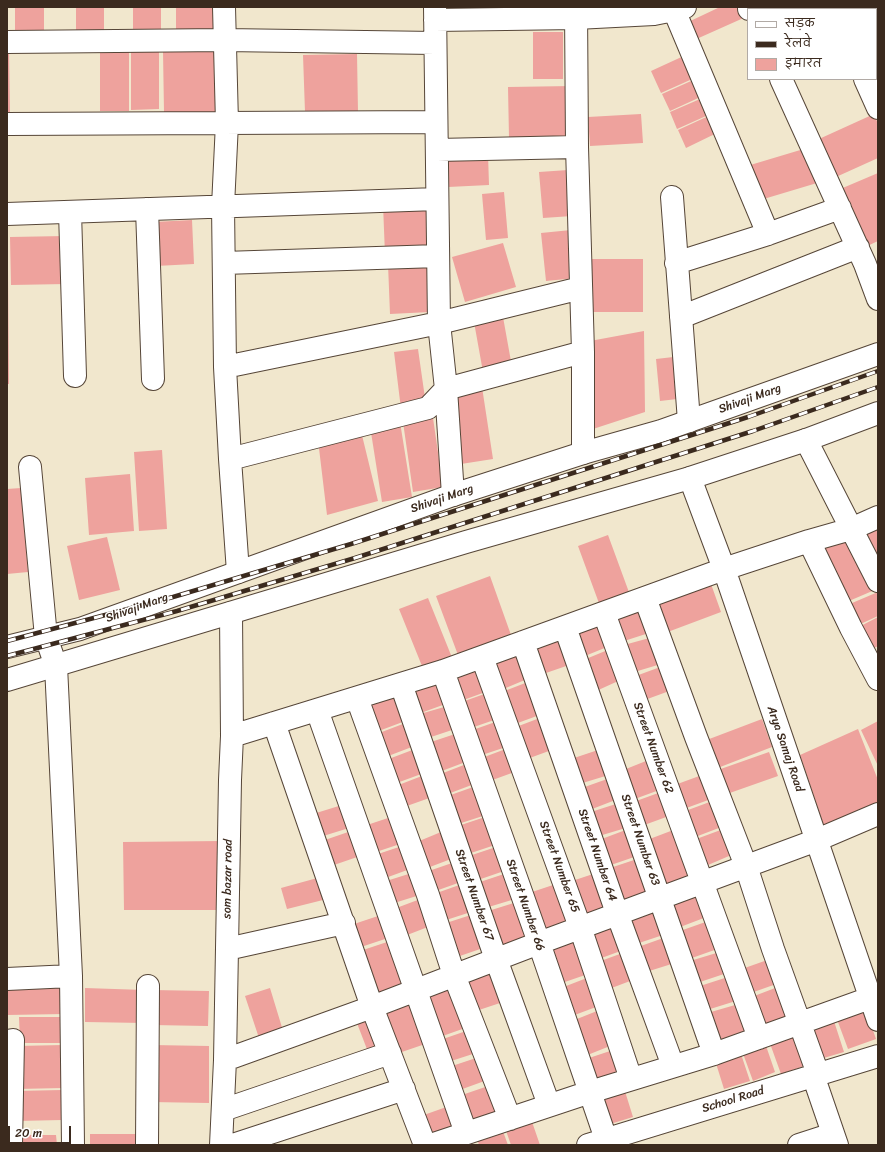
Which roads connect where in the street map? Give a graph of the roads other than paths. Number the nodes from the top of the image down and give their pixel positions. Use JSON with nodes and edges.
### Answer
{"nodes":[{"id":1,"x":224,"y":7,"type":"edge"},
{"id":2,"x":679,"y":9,"type":"edge"},
{"id":3,"x":576,"y":13,"type":"edge"},
{"id":4,"x":435,"y":14,"type":"edge"},
{"id":5,"x":225,"y":40,"type":"junction"},
{"id":6,"x":7,"y":42,"type":"edge"},
{"id":7,"x":435,"y":43,"type":"junction"},
{"id":8,"x":781,"y":80,"type":"edge"},
{"id":9,"x":436,"y":122,"type":"junction"},
{"id":10,"x":227,"y":123,"type":"junction"},
{"id":11,"x":7,"y":124,"type":"edge"},
{"id":12,"x":577,"y":147,"type":"junction"},
{"id":13,"x":437,"y":150,"type":"junction"},
{"id":14,"x":672,"y":197,"type":"dead end"},
{"id":15,"x":437,"y":199,"type":"junction"},
{"id":16,"x":218,"y":206,"type":"junction"},
{"id":17,"x":840,"y":208,"type":"junction"},
{"id":18,"x":147,"y":209,"type":"junction"},
{"id":19,"x":70,"y":212,"type":"junction"},
{"id":20,"x":7,"y":214,"type":"edge"},
{"id":21,"x":768,"y":234,"type":"junction"},
{"id":22,"x":866,"y":252,"type":"edge"},
{"id":23,"x":438,"y":256,"type":"junction"},
{"id":24,"x":224,"y":263,"type":"junction"},
{"id":25,"x":676,"y":264,"type":"junction"},
{"id":26,"x":581,"y":288,"type":"junction"},
{"id":27,"x":878,"y":299,"type":"edge"},
{"id":28,"x":681,"y":317,"type":"junction"},
{"id":29,"x":439,"y":323,"type":"junction"},
{"id":30,"x":582,"y":352,"type":"junction"},
{"id":31,"x":878,"y":354,"type":"edge"},
{"id":32,"x":225,"y":367,"type":"junction"},
{"id":33,"x":75,"y":376,"type":"dead end"},
{"id":34,"x":153,"y":379,"type":"dead end"},
{"id":35,"x":446,"y":389,"type":"junction"},
{"id":36,"x":878,"y":413,"type":"edge"},
{"id":37,"x":689,"y":421,"type":"junction"},
{"id":38,"x":806,"y":440,"type":"junction"},
{"id":39,"x":583,"y":453,"type":"junction"},
{"id":40,"x":230,"y":459,"type":"junction"},
{"id":41,"x":30,"y":467,"type":"dead end"},
{"id":42,"x":690,"y":478,"type":"junction"},
{"id":43,"x":453,"y":495,"type":"junction"},
{"id":44,"x":878,"y":517,"type":"edge"},
{"id":45,"x":851,"y":529,"type":"junction"},
{"id":46,"x":809,"y":541,"type":"junction"},
{"id":47,"x":724,"y":569,"type":"junction"},
{"id":48,"x":238,"y":572,"type":"junction"},
{"id":49,"x":878,"y":582,"type":"edge"},
{"id":50,"x":645,"y":598,"type":"junction"},
{"id":51,"x":231,"y":613,"type":"junction"},
{"id":52,"x":604,"y":613,"type":"junction"},
{"id":53,"x":565,"y":627,"type":"junction"},
{"id":54,"x":46,"y":637,"type":"junction"},
{"id":55,"x":523,"y":642,"type":"junction"},
{"id":56,"x":7,"y":647,"type":"edge"},
{"id":57,"x":482,"y":657,"type":"junction"},
{"id":58,"x":56,"y":666,"type":"junction"},
{"id":59,"x":443,"y":671,"type":"junction"},
{"id":60,"x":878,"y":679,"type":"edge"},
{"id":61,"x":7,"y":680,"type":"edge"},
{"id":62,"x":401,"y":684,"type":"junction"},
{"id":63,"x":356,"y":698,"type":"junction"},
{"id":64,"x":317,"y":710,"type":"junction"},
{"id":65,"x":274,"y":723,"type":"junction"},
{"id":66,"x":232,"y":736,"type":"junction"},
{"id":67,"x":878,"y":814,"type":"edge"},
{"id":68,"x":816,"y":840,"type":"junction"},
{"id":69,"x":746,"y":866,"type":"junction"},
{"id":70,"x":702,"y":882,"type":"junction"},
{"id":71,"x":660,"y":898,"type":"junction"},
{"id":72,"x":617,"y":913,"type":"junction"},
{"id":73,"x":344,"y":924,"type":"junction"},
{"id":74,"x":580,"y":927,"type":"junction"},
{"id":75,"x":538,"y":943,"type":"junction"},
{"id":76,"x":227,"y":949,"type":"junction"},
{"id":77,"x":496,"y":959,"type":"junction"},
{"id":78,"x":454,"y":975,"type":"junction"},
{"id":79,"x":71,"y":976,"type":"junction"},
{"id":80,"x":7,"y":979,"type":"edge"},
{"id":81,"x":148,"y":986,"type":"dead end"},
{"id":82,"x":415,"y":990,"type":"junction"},
{"id":83,"x":870,"y":998,"type":"junction"},
{"id":84,"x":372,"y":1007,"type":"junction"},
{"id":85,"x":878,"y":1020,"type":"edge"},
{"id":86,"x":800,"y":1023,"type":"junction"},
{"id":87,"x":759,"y":1038,"type":"junction"},
{"id":88,"x":7,"y":1041,"type":"edge"},
{"id":89,"x":390,"y":1053,"type":"junction"},
{"id":90,"x":714,"y":1054,"type":"junction"},
{"id":91,"x":878,"y":1056,"type":"edge"},
{"id":92,"x":224,"y":1060,"type":"junction"},
{"id":93,"x":673,"y":1066,"type":"junction"},
{"id":94,"x":816,"y":1074,"type":"junction"},
{"id":95,"x":632,"y":1079,"type":"junction"},
{"id":96,"x":404,"y":1089,"type":"junction"},
{"id":97,"x":590,"y":1092,"type":"junction"},
{"id":98,"x":9,"y":1096,"type":"edge"},
{"id":99,"x":549,"y":1105,"type":"junction"},
{"id":100,"x":223,"y":1110,"type":"junction"},
{"id":101,"x":510,"y":1118,"type":"junction"},
{"id":102,"x":466,"y":1133,"type":"junction"},
{"id":103,"x":835,"y":1140,"type":"edge"},
{"id":104,"x":600,"y":1143,"type":"edge"},
{"id":105,"x":11,"y":1145,"type":"edge"},
{"id":106,"x":73,"y":1145,"type":"edge"},
{"id":107,"x":147,"y":1145,"type":"edge"},
{"id":108,"x":221,"y":1145,"type":"edge"},
{"id":109,"x":233,"y":1145,"type":"edge"},
{"id":110,"x":425,"y":1145,"type":"edge"},
{"id":111,"x":431,"y":1145,"type":"edge"},
{"id":112,"x":799,"y":1145,"type":"edge"}],
"edges":[{"from":1,"to":5,"type":"street"},
{"from":2,"to":3,"type":"street"},
{"from":2,"to":21,"type":"street"},
{"from":3,"to":4,"type":"street"},
{"from":3,"to":12,"type":"street"},
{"from":4,"to":7,"type":"street"},
{"from":5,"to":6,"type":"street"},
{"from":5,"to":7,"type":"street"},
{"from":5,"to":10,"type":"street"},
{"from":7,"to":9,"type":"street"},
{"from":8,"to":17,"type":"street"},
{"from":9,"to":10,"type":"street"},
{"from":9,"to":13,"type":"street"},
{"from":10,"to":11,"type":"street"},
{"from":10,"to":16,"type":"street"},
{"from":12,"to":13,"type":"street"},
{"from":12,"to":26,"type":"street"},
{"from":13,"to":15,"type":"street"},
{"from":14,"to":25,"type":"street"},
{"from":15,"to":16,"type":"street"},
{"from":15,"to":23,"type":"street"},
{"from":16,"to":18,"type":"street"},
{"from":16,"to":24,"type":"street"},
{"from":17,"to":21,"type":"street"},
{"from":17,"to":22,"type":"street"},
{"from":18,"to":19,"type":"street"},
{"from":18,"to":34,"type":"street"},
{"from":19,"to":20,"type":"street"},
{"from":19,"to":33,"type":"street"},
{"from":21,"to":25,"type":"street"},
{"from":22,"to":27,"type":"street"},
{"from":22,"to":28,"type":"street"},
{"from":23,"to":24,"type":"street"},
{"from":23,"to":29,"type":"street"},
{"from":24,"to":32,"type":"street"},
{"from":25,"to":28,"type":"street"},
{"from":26,"to":29,"type":"street"},
{"from":26,"to":30,"type":"street"},
{"from":28,"to":37,"type":"street"},
{"from":29,"to":32,"type":"street"},
{"from":29,"to":35,"type":"street"},
{"from":30,"to":35,"type":"street"},
{"from":30,"to":39,"type":"street"},
{"from":31,"to":37,"type":"street","name":"Shivaji Marg"},
{"from":32,"to":40,"type":"street"},
{"from":35,"to":40,"type":"street"},
{"from":35,"to":43,"type":"street"},
{"from":36,"to":38,"type":"street"},
{"from":37,"to":39,"type":"street","name":"Shivaji Marg"},
{"from":38,"to":42,"type":"street"},
{"from":38,"to":45,"type":"street"},
{"from":39,"to":43,"type":"street","name":"Shivaji Marg"},
{"from":40,"to":48,"type":"street"},
{"from":41,"to":54,"type":"street"},
{"from":42,"to":47,"type":"street","name":"Arya Samaj Road"},
{"from":42,"to":51,"type":"street"},
{"from":43,"to":48,"type":"street","name":"Shivaji Marg"},
{"from":44,"to":45,"type":"street"},
{"from":45,"to":46,"type":"street"},
{"from":45,"to":49,"type":"street"},
{"from":46,"to":47,"type":"street"},
{"from":46,"to":60,"type":"street"},
{"from":47,"to":50,"type":"street"},
{"from":47,"to":68,"type":"street","name":"Arya Samaj Road"},
{"from":48,"to":54,"type":"street","name":"Shivaji Marg"},
{"from":50,"to":52,"type":"street"},
{"from":50,"to":69,"type":"street"},
{"from":51,"to":58,"type":"street"},
{"from":51,"to":66,"type":"street","name":"som bazar road"},
{"from":52,"to":53,"type":"street"},
{"from":52,"to":70,"type":"street","name":"Street Number 62"},
{"from":53,"to":55,"type":"street"},
{"from":53,"to":71,"type":"street","name":"Street Number 63"},
{"from":54,"to":56,"type":"street","name":"Shivaji Marg"},
{"from":54,"to":58,"type":"street"},
{"from":55,"to":57,"type":"street"},
{"from":55,"to":72,"type":"street","name":"Street Number 64"},
{"from":57,"to":59,"type":"street"},
{"from":57,"to":74,"type":"street","name":"Street Number 65"},
{"from":58,"to":61,"type":"street"},
{"from":58,"to":79,"type":"street"},
{"from":59,"to":62,"type":"street"},
{"from":59,"to":75,"type":"street","name":"Street Number 66"},
{"from":62,"to":63,"type":"street"},
{"from":62,"to":77,"type":"street","name":"Street Number 67"},
{"from":63,"to":64,"type":"street"},
{"from":63,"to":78,"type":"street"},
{"from":64,"to":65,"type":"street"},
{"from":64,"to":82,"type":"street"},
{"from":65,"to":66,"type":"street"},
{"from":65,"to":73,"type":"street"},
{"from":66,"to":76,"type":"street","name":"som bazar road"},
{"from":67,"to":68,"type":"street"},
{"from":68,"to":69,"type":"street"},
{"from":68,"to":83,"type":"street","name":"Arya Samaj Road"},
{"from":69,"to":70,"type":"street"},
{"from":69,"to":86,"type":"street"},
{"from":70,"to":71,"type":"street"},
{"from":70,"to":87,"type":"street","name":"Street Number 62"},
{"from":71,"to":72,"type":"street"},
{"from":71,"to":90,"type":"street","name":"Street Number 63"},
{"from":72,"to":74,"type":"street"},
{"from":72,"to":93,"type":"street","name":"Street Number 64"},
{"from":73,"to":76,"type":"street"},
{"from":73,"to":84,"type":"street"},
{"from":74,"to":75,"type":"street"},
{"from":74,"to":95,"type":"street","name":"Street Number 65"},
{"from":75,"to":77,"type":"street"},
{"from":75,"to":97,"type":"street","name":"Street Number 66"},
{"from":76,"to":92,"type":"street","name":"som bazar road"},
{"from":77,"to":78,"type":"street"},
{"from":77,"to":99,"type":"street","name":"Street Number 67"},
{"from":78,"to":82,"type":"street"},
{"from":78,"to":101,"type":"street"},
{"from":79,"to":80,"type":"street"},
{"from":79,"to":106,"type":"street"},
{"from":81,"to":107,"type":"street"},
{"from":82,"to":84,"type":"street"},
{"from":82,"to":102,"type":"street"},
{"from":83,"to":85,"type":"street","name":"Arya Samaj Road"},
{"from":83,"to":86,"type":"street"},
{"from":84,"to":89,"type":"street"},
{"from":84,"to":92,"type":"street"},
{"from":86,"to":87,"type":"street"},
{"from":86,"to":94,"type":"street"},
{"from":87,"to":90,"type":"street"},
{"from":88,"to":98,"type":"street"},
{"from":89,"to":96,"type":"street"},
{"from":89,"to":100,"type":"street"},
{"from":90,"to":93,"type":"street"},
{"from":91,"to":94,"type":"street","name":"School Road"},
{"from":92,"to":100,"type":"street","name":"som bazar road"},
{"from":93,"to":95,"type":"street"},
{"from":94,"to":103,"type":"street"},
{"from":94,"to":104,"type":"street","name":"School Road"},
{"from":95,"to":97,"type":"street"},
{"from":96,"to":109,"type":"street"},
{"from":96,"to":110,"type":"street"},
{"from":97,"to":99,"type":"street"},
{"from":97,"to":104,"type":"street","name":"Street Number 66"},
{"from":98,"to":105,"type":"street"},
{"from":99,"to":101,"type":"street"},
{"from":100,"to":108,"type":"street","name":"som bazar road"},
{"from":101,"to":102,"type":"street"},
{"from":102,"to":111,"type":"street"},
{"from":103,"to":112,"type":"street"}]}
